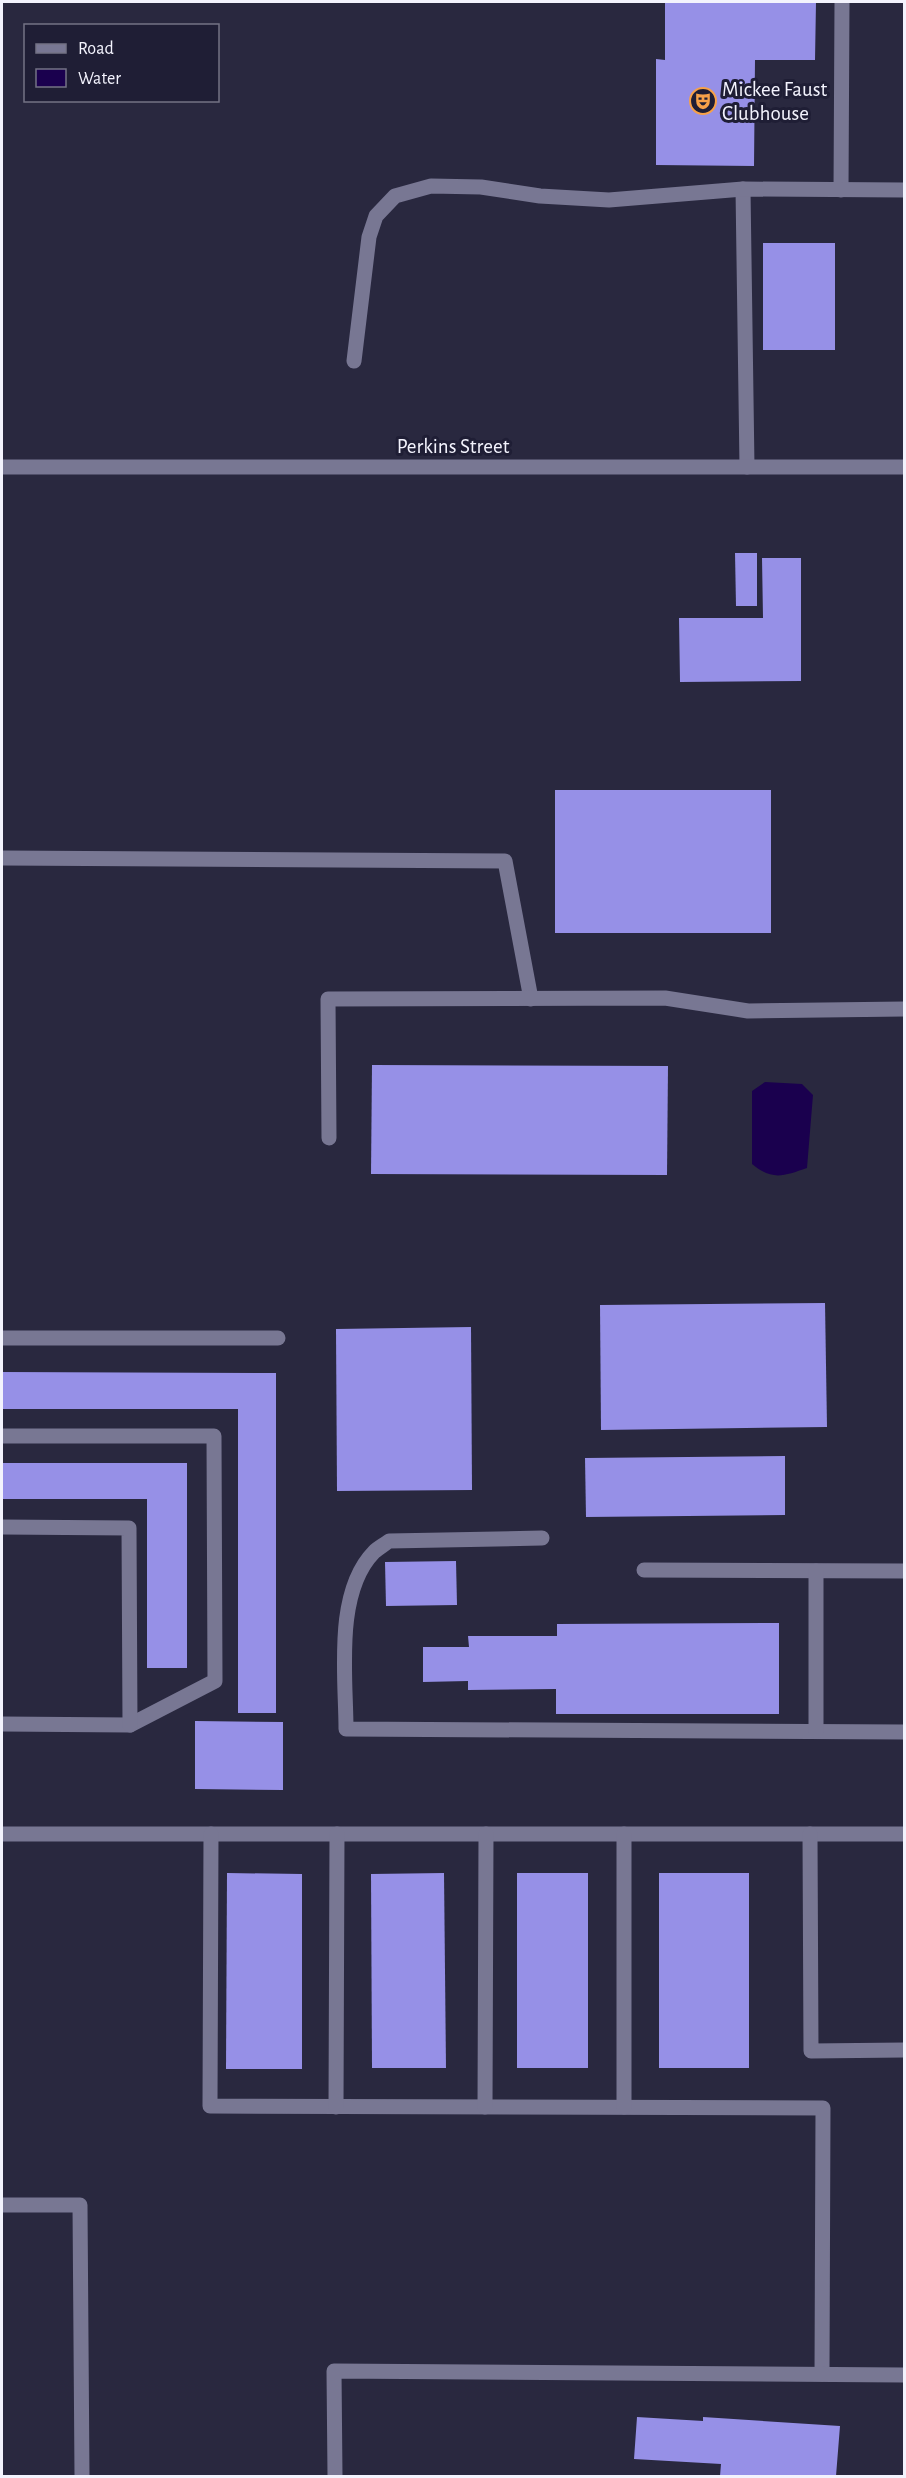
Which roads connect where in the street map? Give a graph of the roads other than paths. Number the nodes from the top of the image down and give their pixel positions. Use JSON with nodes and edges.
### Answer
{"nodes":[{"id":1,"x":842,"y":2,"type":"edge"},
{"id":2,"x":743,"y":189,"type":"junction"},
{"id":3,"x":841,"y":190,"type":"junction"},
{"id":4,"x":904,"y":190,"type":"edge"},
{"id":5,"x":354,"y":361,"type":"dead end"},
{"id":6,"x":2,"y":467,"type":"edge"},
{"id":7,"x":747,"y":467,"type":"junction"},
{"id":8,"x":904,"y":467,"type":"edge"},
{"id":9,"x":2,"y":858,"type":"edge"},
{"id":10,"x":531,"y":999,"type":"junction"},
{"id":11,"x":904,"y":1009,"type":"edge"},
{"id":12,"x":329,"y":1138,"type":"dead end"},
{"id":13,"x":2,"y":1338,"type":"edge"},
{"id":14,"x":278,"y":1338,"type":"dead end"},
{"id":15,"x":2,"y":1437,"type":"edge"},
{"id":16,"x":2,"y":1527,"type":"edge"},
{"id":17,"x":542,"y":1538,"type":"dead end"},
{"id":18,"x":644,"y":1570,"type":"dead end"},
{"id":19,"x":816,"y":1571,"type":"junction"},
{"id":20,"x":904,"y":1571,"type":"edge"},
{"id":21,"x":2,"y":1724,"type":"edge"},
{"id":22,"x":130,"y":1725,"type":"junction"},
{"id":23,"x":816,"y":1731,"type":"junction"},
{"id":24,"x":904,"y":1732,"type":"edge"},
{"id":25,"x":2,"y":1834,"type":"edge"},
{"id":26,"x":211,"y":1834,"type":"junction"},
{"id":27,"x":337,"y":1834,"type":"junction"},
{"id":28,"x":486,"y":1834,"type":"junction"},
{"id":29,"x":624,"y":1834,"type":"junction"},
{"id":30,"x":810,"y":1834,"type":"junction"},
{"id":31,"x":904,"y":1834,"type":"edge"},
{"id":32,"x":904,"y":2050,"type":"edge"},
{"id":33,"x":336,"y":2107,"type":"junction"},
{"id":34,"x":485,"y":2107,"type":"junction"},
{"id":35,"x":624,"y":2107,"type":"junction"},
{"id":36,"x":2,"y":2205,"type":"edge"},
{"id":37,"x":822,"y":2374,"type":"junction"},
{"id":38,"x":904,"y":2375,"type":"edge"},
{"id":39,"x":82,"y":2476,"type":"edge"},
{"id":40,"x":335,"y":2476,"type":"edge"}],
"edges":[{"from":1,"to":3,"type":"street"},
{"from":2,"to":3,"type":"street"},
{"from":2,"to":5,"type":"street"},
{"from":2,"to":7,"type":"street"},
{"from":3,"to":4,"type":"street"},
{"from":6,"to":7,"type":"street","name":"Perkins Street"},
{"from":7,"to":8,"type":"street","name":"Perkins Street"},
{"from":9,"to":10,"type":"street"},
{"from":10,"to":11,"type":"street"},
{"from":10,"to":12,"type":"street"},
{"from":13,"to":14,"type":"street"},
{"from":15,"to":22,"type":"street"},
{"from":16,"to":22,"type":"street"},
{"from":17,"to":23,"type":"street"},
{"from":18,"to":19,"type":"street"},
{"from":19,"to":20,"type":"street"},
{"from":19,"to":23,"type":"street"},
{"from":21,"to":22,"type":"street"},
{"from":23,"to":24,"type":"street"},
{"from":25,"to":26,"type":"street"},
{"from":26,"to":27,"type":"street"},
{"from":26,"to":33,"type":"street"},
{"from":27,"to":28,"type":"street"},
{"from":27,"to":33,"type":"street"},
{"from":28,"to":29,"type":"street"},
{"from":28,"to":34,"type":"street"},
{"from":29,"to":30,"type":"street"},
{"from":29,"to":35,"type":"street"},
{"from":30,"to":31,"type":"street"},
{"from":30,"to":32,"type":"street"},
{"from":33,"to":34,"type":"street"},
{"from":34,"to":35,"type":"street"},
{"from":35,"to":37,"type":"street"},
{"from":36,"to":39,"type":"street"},
{"from":37,"to":38,"type":"street"},
{"from":37,"to":40,"type":"street"}]}
